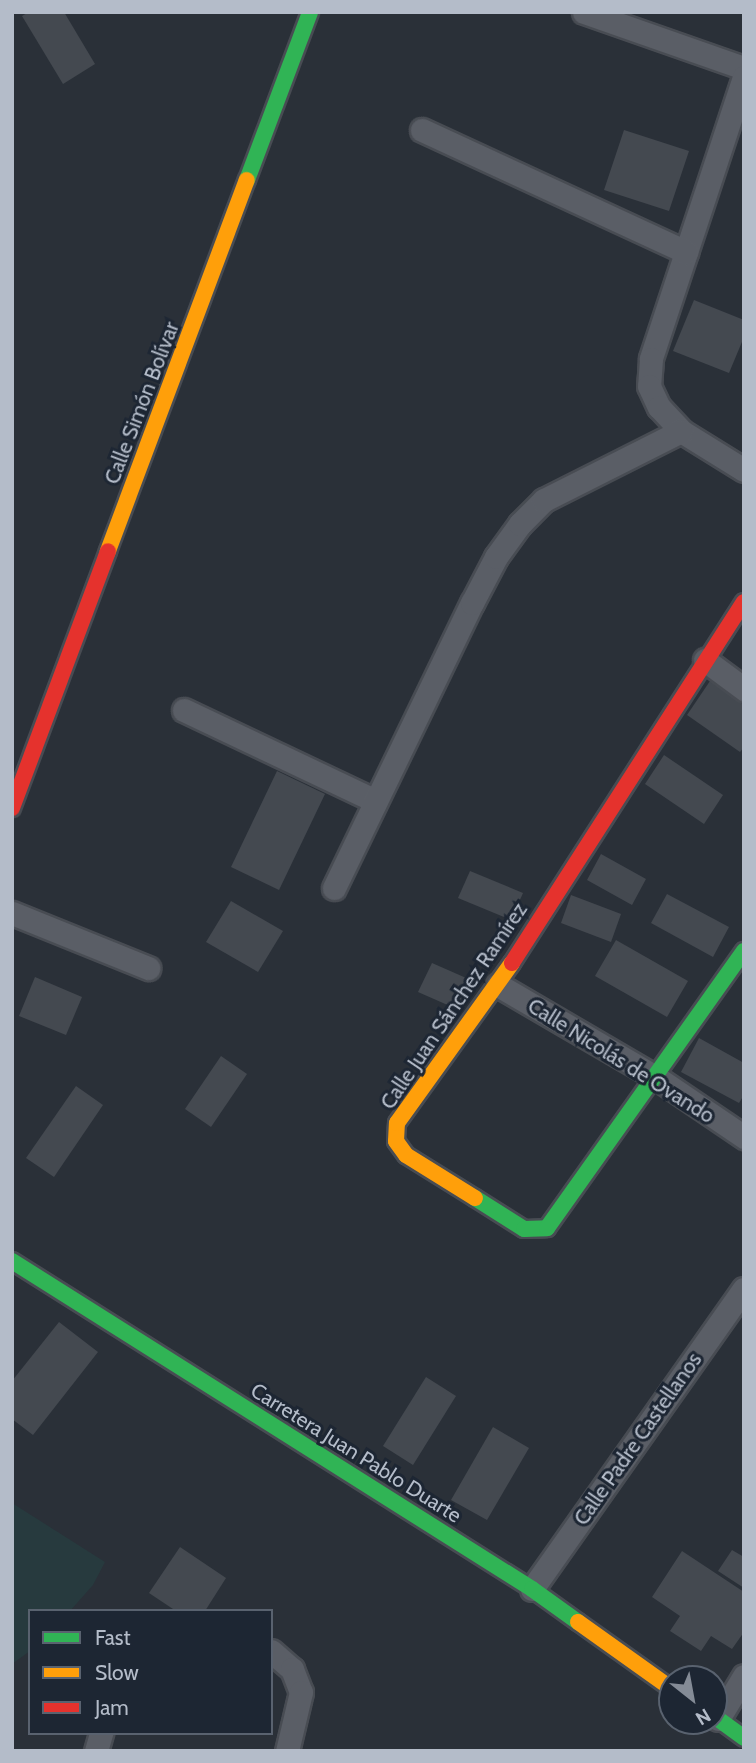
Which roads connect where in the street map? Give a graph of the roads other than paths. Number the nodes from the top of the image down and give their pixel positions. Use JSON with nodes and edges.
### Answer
{"nodes":[{"id":1,"x":310,"y":12,"type":"edge"},
{"id":2,"x":584,"y":12,"type":"edge"},
{"id":3,"x":744,"y":68,"type":"edge"},
{"id":4,"x":744,"y":77,"type":"edge"},
{"id":5,"x":422,"y":130,"type":"dead end"},
{"id":6,"x":686,"y":253,"type":"junction"},
{"id":7,"x":681,"y":431,"type":"junction"},
{"id":8,"x":744,"y":470,"type":"edge"},
{"id":9,"x":744,"y":602,"type":"edge"},
{"id":10,"x":705,"y":660,"type":"junction"},
{"id":11,"x":744,"y":689,"type":"edge"},
{"id":12,"x":184,"y":710,"type":"dead end"},
{"id":13,"x":376,"y":802,"type":"junction"},
{"id":14,"x":12,"y":808,"type":"edge"},
{"id":15,"x":334,"y":888,"type":"dead end"},
{"id":16,"x":12,"y":913,"type":"edge"},
{"id":17,"x":744,"y":951,"type":"edge"},
{"id":18,"x":148,"y":968,"type":"dead end"},
{"id":19,"x":498,"y":985,"type":"junction"},
{"id":20,"x":654,"y":1076,"type":"junction"},
{"id":21,"x":744,"y":1137,"type":"edge"},
{"id":22,"x":12,"y":1261,"type":"edge"},
{"id":23,"x":744,"y":1289,"type":"edge"},
{"id":24,"x":532,"y":1589,"type":"junction"},
{"id":25,"x":273,"y":1653,"type":"edge"},
{"id":26,"x":744,"y":1676,"type":"edge"},
{"id":27,"x":658,"y":1679,"type":"edge"},
{"id":28,"x":728,"y":1700,"type":"edge"},
{"id":29,"x":728,"y":1727,"type":"edge"},
{"id":30,"x":744,"y":1738,"type":"edge"},
{"id":31,"x":287,"y":1751,"type":"edge"}],
"edges":[{"from":1,"to":14,"type":"street","name":"Calle Simón Bolívar"},
{"from":2,"to":3,"type":"street"},
{"from":4,"to":6,"type":"street"},
{"from":5,"to":6,"type":"street"},
{"from":6,"to":7,"type":"street"},
{"from":7,"to":8,"type":"street"},
{"from":7,"to":13,"type":"street"},
{"from":9,"to":10,"type":"street","name":"Calle Juan Sánchez Ramírez"},
{"from":10,"to":11,"type":"street"},
{"from":10,"to":19,"type":"street","name":"Calle Juan Sánchez Ramírez"},
{"from":12,"to":13,"type":"street"},
{"from":13,"to":15,"type":"street"},
{"from":16,"to":18,"type":"street"},
{"from":17,"to":20,"type":"street","name":"Calle Juan Sánchez Ramírez"},
{"from":19,"to":20,"type":"street","name":"Calle Nicolás de Ovando"},
{"from":19,"to":20,"type":"street","name":"Calle Juan Sánchez Ramírez"},
{"from":20,"to":21,"type":"street","name":"Calle Nicolás de Ovando"},
{"from":22,"to":24,"type":"street","name":"Carretera Juan Pablo Duarte"},
{"from":23,"to":24,"type":"street","name":"Calle Padre Castellanos"},
{"from":24,"to":27,"type":"street","name":"Carretera Juan Pablo Duarte"},
{"from":25,"to":31,"type":"street"},
{"from":26,"to":28,"type":"street"},
{"from":29,"to":30,"type":"street"}]}
